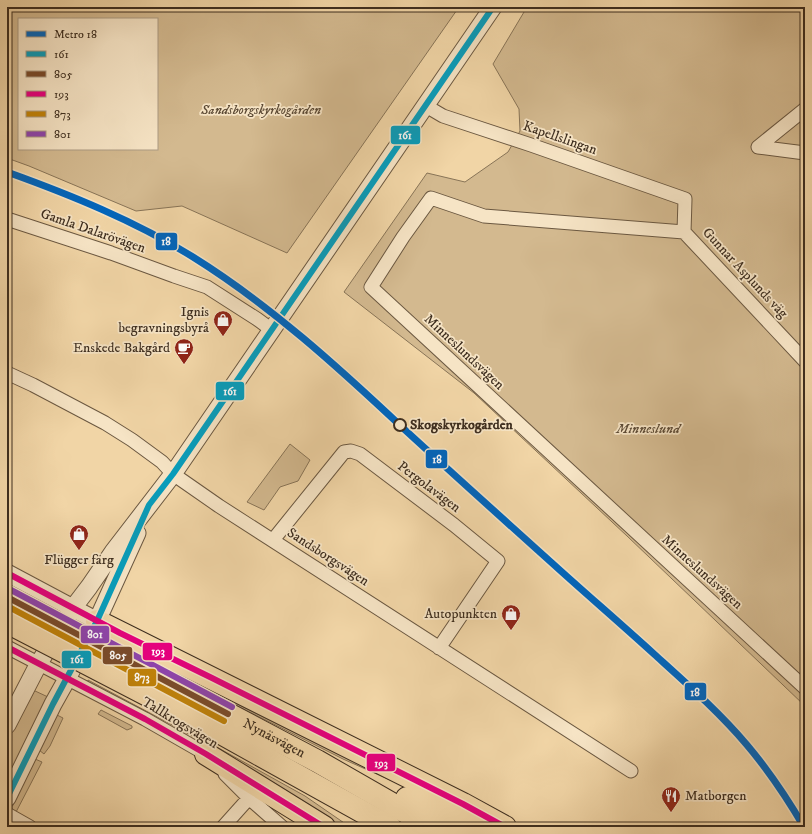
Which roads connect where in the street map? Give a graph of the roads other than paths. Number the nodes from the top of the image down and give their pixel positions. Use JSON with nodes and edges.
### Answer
{"nodes":[{"id":1,"x":492,"y":7,"type":"edge"},
{"id":2,"x":426,"y":106,"type":"junction"},
{"id":3,"x":805,"y":109,"type":"edge"},
{"id":4,"x":805,"y":153,"type":"edge"},
{"id":5,"x":685,"y":199,"type":"joint"},
{"id":6,"x":7,"y":219,"type":"edge"},
{"id":7,"x":684,"y":232,"type":"junction"},
{"id":8,"x":272,"y":330,"type":"junction"},
{"id":9,"x":805,"y":360,"type":"edge"},
{"id":10,"x":7,"y":373,"type":"edge"},
{"id":11,"x":173,"y":474,"type":"junction"},
{"id":12,"x":149,"y":505,"type":"junction"},
{"id":13,"x":273,"y":540,"type":"junction"},
{"id":14,"x":7,"y":573,"type":"edge"},
{"id":15,"x":7,"y":597,"type":"edge"},
{"id":16,"x":73,"y":608,"type":"junction"},
{"id":17,"x":97,"y":621,"type":"junction"},
{"id":18,"x":7,"y":622,"type":"edge"},
{"id":19,"x":7,"y":647,"type":"edge"},
{"id":20,"x":439,"y":648,"type":"junction"},
{"id":21,"x":39,"y":663,"type":"junction"},
{"id":22,"x":67,"y":679,"type":"junction"},
{"id":23,"x":805,"y":688,"type":"edge"},
{"id":24,"x":224,"y":723,"type":"junction"},
{"id":25,"x":7,"y":724,"type":"edge"},
{"id":26,"x":206,"y":754,"type":"junction"},
{"id":27,"x":316,"y":761,"type":"junction"},
{"id":28,"x":631,"y":771,"type":"dead end"},
{"id":29,"x":314,"y":785,"type":"junction"},
{"id":30,"x":7,"y":798,"type":"edge"},
{"id":31,"x":249,"y":798,"type":"junction"},
{"id":32,"x":7,"y":814,"type":"edge"},
{"id":33,"x":30,"y":827,"type":"edge"},
{"id":34,"x":224,"y":827,"type":"edge"},
{"id":35,"x":282,"y":827,"type":"edge"},
{"id":36,"x":324,"y":827,"type":"edge"},
{"id":37,"x":369,"y":827,"type":"edge"},
{"id":38,"x":390,"y":827,"type":"edge"},
{"id":39,"x":432,"y":827,"type":"edge"},
{"id":40,"x":469,"y":827,"type":"edge"},
{"id":41,"x":505,"y":827,"type":"edge"}],
"edges":[{"from":1,"to":2,"type":"street"},
{"from":2,"to":5,"type":"street","name":"Kapellslingan"},
{"from":2,"to":8,"type":"street"},
{"from":3,"to":4,"type":"street"},
{"from":5,"to":7,"type":"street","name":"Gunnar Asplunds väg"},
{"from":6,"to":8,"type":"street","name":"Gamla Dalarövägen"},
{"from":7,"to":9,"type":"street","name":"Gunnar Asplunds väg"},
{"from":7,"to":23,"type":"street","name":"Minneslundsvägen"},
{"from":8,"to":11,"type":"street"},
{"from":10,"to":11,"type":"street","name":"Sandsborgsvägen"},
{"from":11,"to":12,"type":"street"},
{"from":11,"to":13,"type":"street","name":"Sandsborgsvägen"},
{"from":12,"to":16,"type":"street"},
{"from":12,"to":17,"type":"street"},
{"from":13,"to":20,"type":"street","name":"Sandsborgsvägen"},
{"from":13,"to":20,"type":"street","name":"Pergolavägen"},
{"from":14,"to":16,"type":"street"},
{"from":15,"to":24,"type":"highway","name":"Nynäsvägen","bridge":true},
{"from":16,"to":17,"type":"street"},
{"from":16,"to":21,"type":"street"},
{"from":17,"to":22,"type":"street"},
{"from":17,"to":41,"type":"highway"},
{"from":18,"to":24,"type":"highway","name":"Nynäsvägen","bridge":true},
{"from":19,"to":21,"type":"street"},
{"from":20,"to":28,"type":"street","name":"Sandsborgsvägen"},
{"from":21,"to":22,"type":"street"},
{"from":21,"to":25,"type":"street"},
{"from":22,"to":26,"type":"street","name":"Tallkrogsvägen"},
{"from":22,"to":30,"type":"street"},
{"from":24,"to":27,"type":"highway","name":"Nynäsvägen"},
{"from":24,"to":29,"type":"highway","name":"Nynäsvägen"},
{"from":26,"to":31,"type":"street","name":"Tallkrogsvägen"},
{"from":26,"to":36,"type":"highway"},
{"from":27,"to":39,"type":"highway","name":"Nynäsvägen"},
{"from":27,"to":40,"type":"highway"},
{"from":29,"to":37,"type":"highway"},
{"from":29,"to":38,"type":"highway","name":"Nynäsvägen"},
{"from":31,"to":34,"type":"street"},
{"from":31,"to":35,"type":"street","name":"Tallkrogsvägen"},
{"from":32,"to":33,"type":"street"}]}
